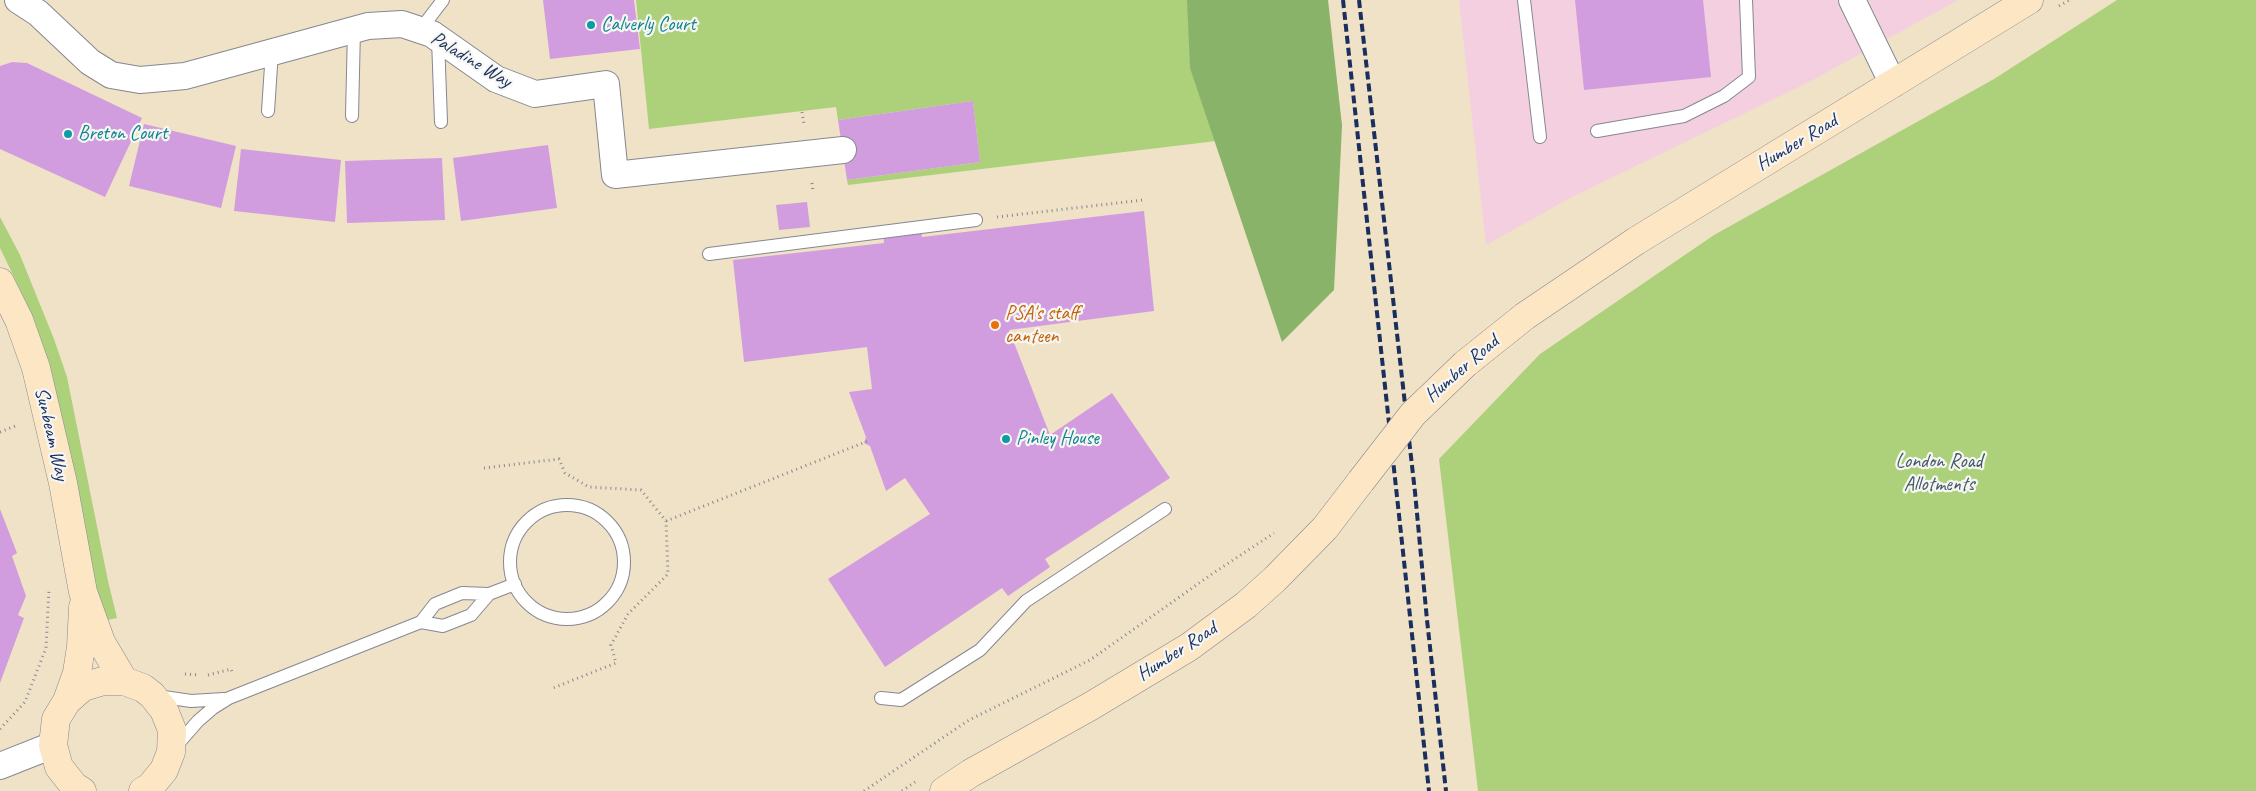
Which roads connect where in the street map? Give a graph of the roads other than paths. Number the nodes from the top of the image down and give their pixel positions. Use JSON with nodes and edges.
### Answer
{"nodes":[{"id":1,"x":18,"y":0,"type":"edge"},
{"id":2,"x":444,"y":0,"type":"edge"},
{"id":3,"x":1524,"y":0,"type":"edge"},
{"id":4,"x":1746,"y":0,"type":"edge"},
{"id":5,"x":1852,"y":0,"type":"edge"},
{"id":6,"x":2028,"y":0,"type":"edge"},
{"id":7,"x":354,"y":29,"type":"junction"},
{"id":8,"x":429,"y":34,"type":"junction"},
{"id":9,"x":272,"y":51,"type":"junction"},
{"id":10,"x":1893,"y":84,"type":"junction"},
{"id":11,"x":268,"y":111,"type":"dead end"},
{"id":12,"x":352,"y":116,"type":"dead end"},
{"id":13,"x":441,"y":122,"type":"dead end"},
{"id":14,"x":1597,"y":131,"type":"dead end"},
{"id":15,"x":1540,"y":137,"type":"dead end"},
{"id":16,"x":843,"y":150,"type":"dead end"},
{"id":17,"x":976,"y":220,"type":"road end"},
{"id":18,"x":709,"y":254,"type":"dead end"},
{"id":19,"x":0,"y":282,"type":"edge"},
{"id":20,"x":1165,"y":509,"type":"dead end"},
{"id":21,"x":515,"y":584,"type":"junction"},
{"id":22,"x":83,"y":592,"type":"junction"},
{"id":23,"x":489,"y":594,"type":"junction"},
{"id":24,"x":421,"y":622,"type":"junction"},
{"id":25,"x":124,"y":681,"type":"junction"},
{"id":26,"x":152,"y":694,"type":"junction"},
{"id":27,"x":235,"y":696,"type":"junction"},
{"id":28,"x":881,"y":698,"type":"dead end"},
{"id":29,"x":67,"y":701,"type":"junction"},
{"id":30,"x":53,"y":745,"type":"junction"},
{"id":31,"x":0,"y":766,"type":"edge"},
{"id":32,"x":166,"y":771,"type":"edge"},
{"id":33,"x":82,"y":791,"type":"edge"},
{"id":34,"x":143,"y":791,"type":"edge"},
{"id":35,"x":944,"y":791,"type":"edge"}],
"edges":[{"from":1,"to":9,"type":"street","name":"Paladine Way"},
{"from":2,"to":8,"type":"lane"},
{"from":3,"to":15,"type":"lane"},
{"from":4,"to":14,"type":"lane"},
{"from":5,"to":10,"type":"street"},
{"from":6,"to":10,"type":"main road","name":"Humber Road"},
{"from":7,"to":8,"type":"street","name":"Paladine Way"},
{"from":7,"to":9,"type":"street","name":"Paladine Way"},
{"from":7,"to":12,"type":"lane"},
{"from":8,"to":13,"type":"lane"},
{"from":8,"to":16,"type":"street","name":"Paladine Way"},
{"from":9,"to":11,"type":"lane"},
{"from":10,"to":35,"type":"main road","name":"Humber Road","bridge":true},
{"from":17,"to":18,"type":"lane"},
{"from":19,"to":22,"type":"main road","name":"Sunbeam Way"},
{"from":20,"to":28,"type":"lane"},
{"from":21,"to":21,"type":"lane"},
{"from":21,"to":23,"type":"lane"},
{"from":22,"to":25,"type":"main road","name":"Sunbeam Way"},
{"from":22,"to":29,"type":"main road","name":"Sunbeam Way"},
{"from":23,"to":24,"type":"lane"},
{"from":23,"to":24,"type":"lane"},
{"from":24,"to":27,"type":"lane"},
{"from":25,"to":26,"type":"main road"},
{"from":25,"to":29,"type":"main road"},
{"from":26,"to":27,"type":"lane"},
{"from":26,"to":32,"type":"main road"},
{"from":27,"to":32,"type":"lane"},
{"from":29,"to":30,"type":"main road","name":"Sunbeam Way"},
{"from":30,"to":31,"type":"street"},
{"from":30,"to":33,"type":"main road"},
{"from":32,"to":34,"type":"main road"}]}
